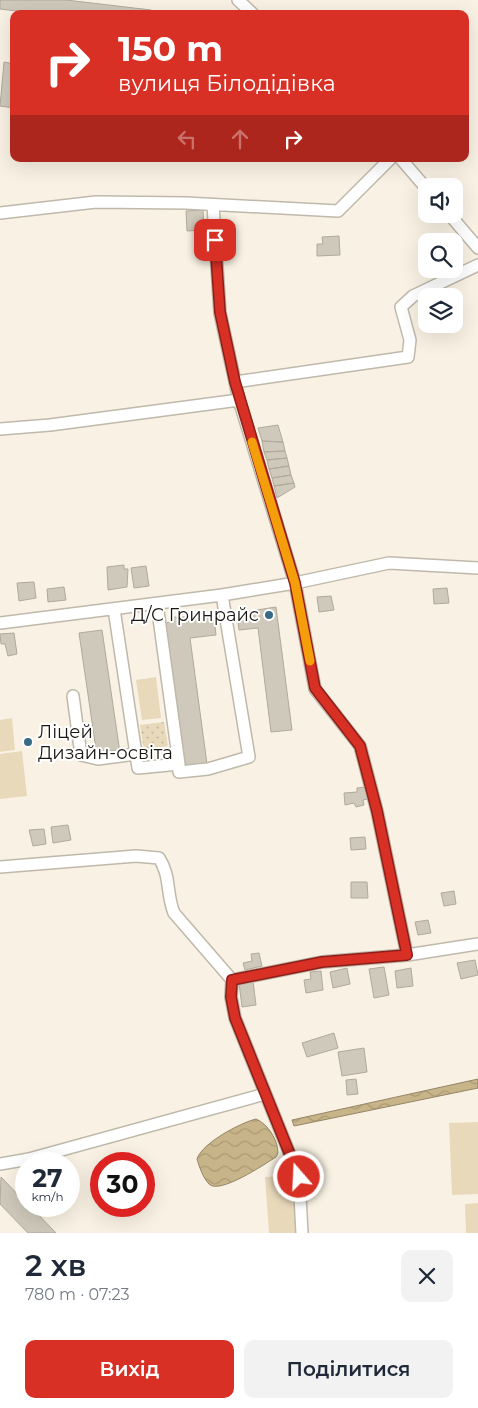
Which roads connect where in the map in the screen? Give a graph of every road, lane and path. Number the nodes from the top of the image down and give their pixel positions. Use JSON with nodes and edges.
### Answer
{"nodes":[{"id":1,"x":238,"y":0,"type":"edge"},
{"id":2,"x":249,"y":10,"type":"edge"},
{"id":3,"x":387,"y":162,"type":"edge"},
{"id":4,"x":404,"y":162,"type":"edge"},
{"id":5,"x":418,"y":179,"type":"edge"},
{"id":6,"x":213,"y":205,"type":"junction"},
{"id":7,"x":0,"y":212,"type":"edge"},
{"id":8,"x":457,"y":223,"type":"edge"},
{"id":9,"x":478,"y":248,"type":"edge"},
{"id":10,"x":478,"y":265,"type":"edge"},
{"id":11,"x":235,"y":382,"type":"junction"},
{"id":12,"x":239,"y":400,"type":"junction"},
{"id":13,"x":0,"y":429,"type":"edge"},
{"id":14,"x":478,"y":568,"type":"edge"},
{"id":15,"x":295,"y":583,"type":"junction"},
{"id":16,"x":222,"y":595,"type":"junction"},
{"id":17,"x":158,"y":604,"type":"junction"},
{"id":18,"x":114,"y":609,"type":"junction"},
{"id":19,"x":0,"y":623,"type":"edge"},
{"id":20,"x":73,"y":696,"type":"dead end"},
{"id":21,"x":136,"y":754,"type":"junction"},
{"id":22,"x":178,"y":764,"type":"junction"},
{"id":23,"x":0,"y":867,"type":"edge"},
{"id":24,"x":478,"y":944,"type":"edge"},
{"id":25,"x":407,"y":955,"type":"junction"},
{"id":26,"x":232,"y":980,"type":"junction"},
{"id":27,"x":266,"y":1094,"type":"junction"},
{"id":28,"x":0,"y":1164,"type":"edge"},
{"id":29,"x":302,"y":1233,"type":"edge"}],
"edges":[{"from":1,"to":2,"type":"street"},
{"from":3,"to":6,"type":"street"},
{"from":4,"to":5,"type":"street"},
{"from":6,"to":7,"type":"street"},
{"from":6,"to":11,"type":"street"},
{"from":8,"to":9,"type":"street"},
{"from":10,"to":11,"type":"street"},
{"from":11,"to":12,"type":"street"},
{"from":12,"to":13,"type":"street"},
{"from":12,"to":15,"type":"street"},
{"from":14,"to":15,"type":"street"},
{"from":15,"to":16,"type":"street"},
{"from":15,"to":25,"type":"street"},
{"from":16,"to":17,"type":"street"},
{"from":16,"to":22,"type":"street"},
{"from":17,"to":18,"type":"street"},
{"from":17,"to":22,"type":"street"},
{"from":18,"to":19,"type":"street"},
{"from":18,"to":21,"type":"street"},
{"from":20,"to":21,"type":"street"},
{"from":21,"to":22,"type":"street"},
{"from":23,"to":26,"type":"street"},
{"from":24,"to":25,"type":"street"},
{"from":25,"to":26,"type":"street"},
{"from":26,"to":27,"type":"street"},
{"from":27,"to":28,"type":"street"},
{"from":27,"to":29,"type":"street"}]}
